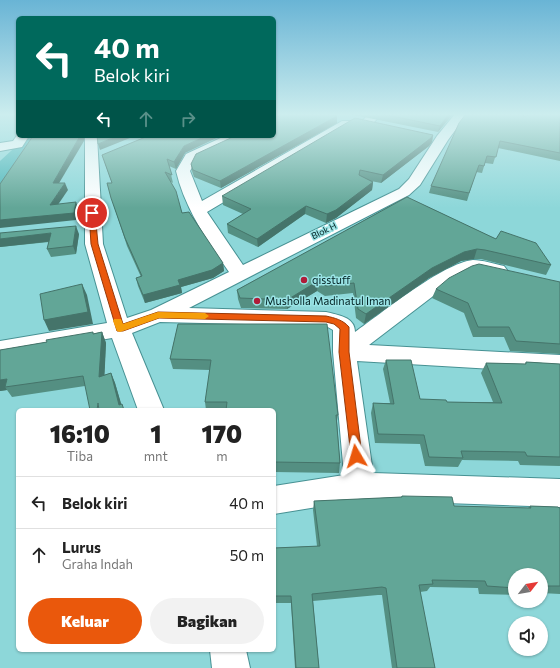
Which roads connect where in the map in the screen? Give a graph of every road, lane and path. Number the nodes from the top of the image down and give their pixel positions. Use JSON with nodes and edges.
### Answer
{"nodes":[{"id":1,"x":10,"y":145,"type":"edge"},
{"id":2,"x":94,"y":145,"type":"edge"},
{"id":3,"x":216,"y":145,"type":"edge"},
{"id":4,"x":309,"y":145,"type":"edge"},
{"id":5,"x":431,"y":145,"type":"edge"},
{"id":6,"x":0,"y":147,"type":"edge"},
{"id":7,"x":198,"y":210,"type":"junction"},
{"id":8,"x":239,"y":273,"type":"junction"},
{"id":9,"x":517,"y":275,"type":"edge"},
{"id":10,"x":158,"y":315,"type":"junction"},
{"id":11,"x":120,"y":329,"type":"junction"},
{"id":12,"x":0,"y":349,"type":"edge"},
{"id":13,"x":344,"y":352,"type":"junction"},
{"id":14,"x":560,"y":364,"type":"edge"},
{"id":15,"x":151,"y":408,"type":"edge"},
{"id":16,"x":360,"y":486,"type":"junction"},
{"id":17,"x":560,"y":493,"type":"edge"},
{"id":18,"x":276,"y":500,"type":"edge"},
{"id":19,"x":228,"y":652,"type":"edge"},
{"id":20,"x":231,"y":668,"type":"edge"}],
"edges":[{"from":1,"to":6,"type":"street"},
{"from":2,"to":11,"type":"street"},
{"from":3,"to":7,"type":"street"},
{"from":4,"to":7,"type":"street"},
{"from":5,"to":8,"type":"street","name":"Blok H"},
{"from":7,"to":8,"type":"street"},
{"from":8,"to":10,"type":"street","name":"Blok H"},
{"from":9,"to":13,"type":"street"},
{"from":10,"to":11,"type":"street"},
{"from":10,"to":13,"type":"street"},
{"from":11,"to":12,"type":"street"},
{"from":11,"to":15,"type":"street"},
{"from":13,"to":14,"type":"street"},
{"from":13,"to":16,"type":"street"},
{"from":16,"to":17,"type":"street"},
{"from":16,"to":18,"type":"street"},
{"from":19,"to":20,"type":"street"}]}
